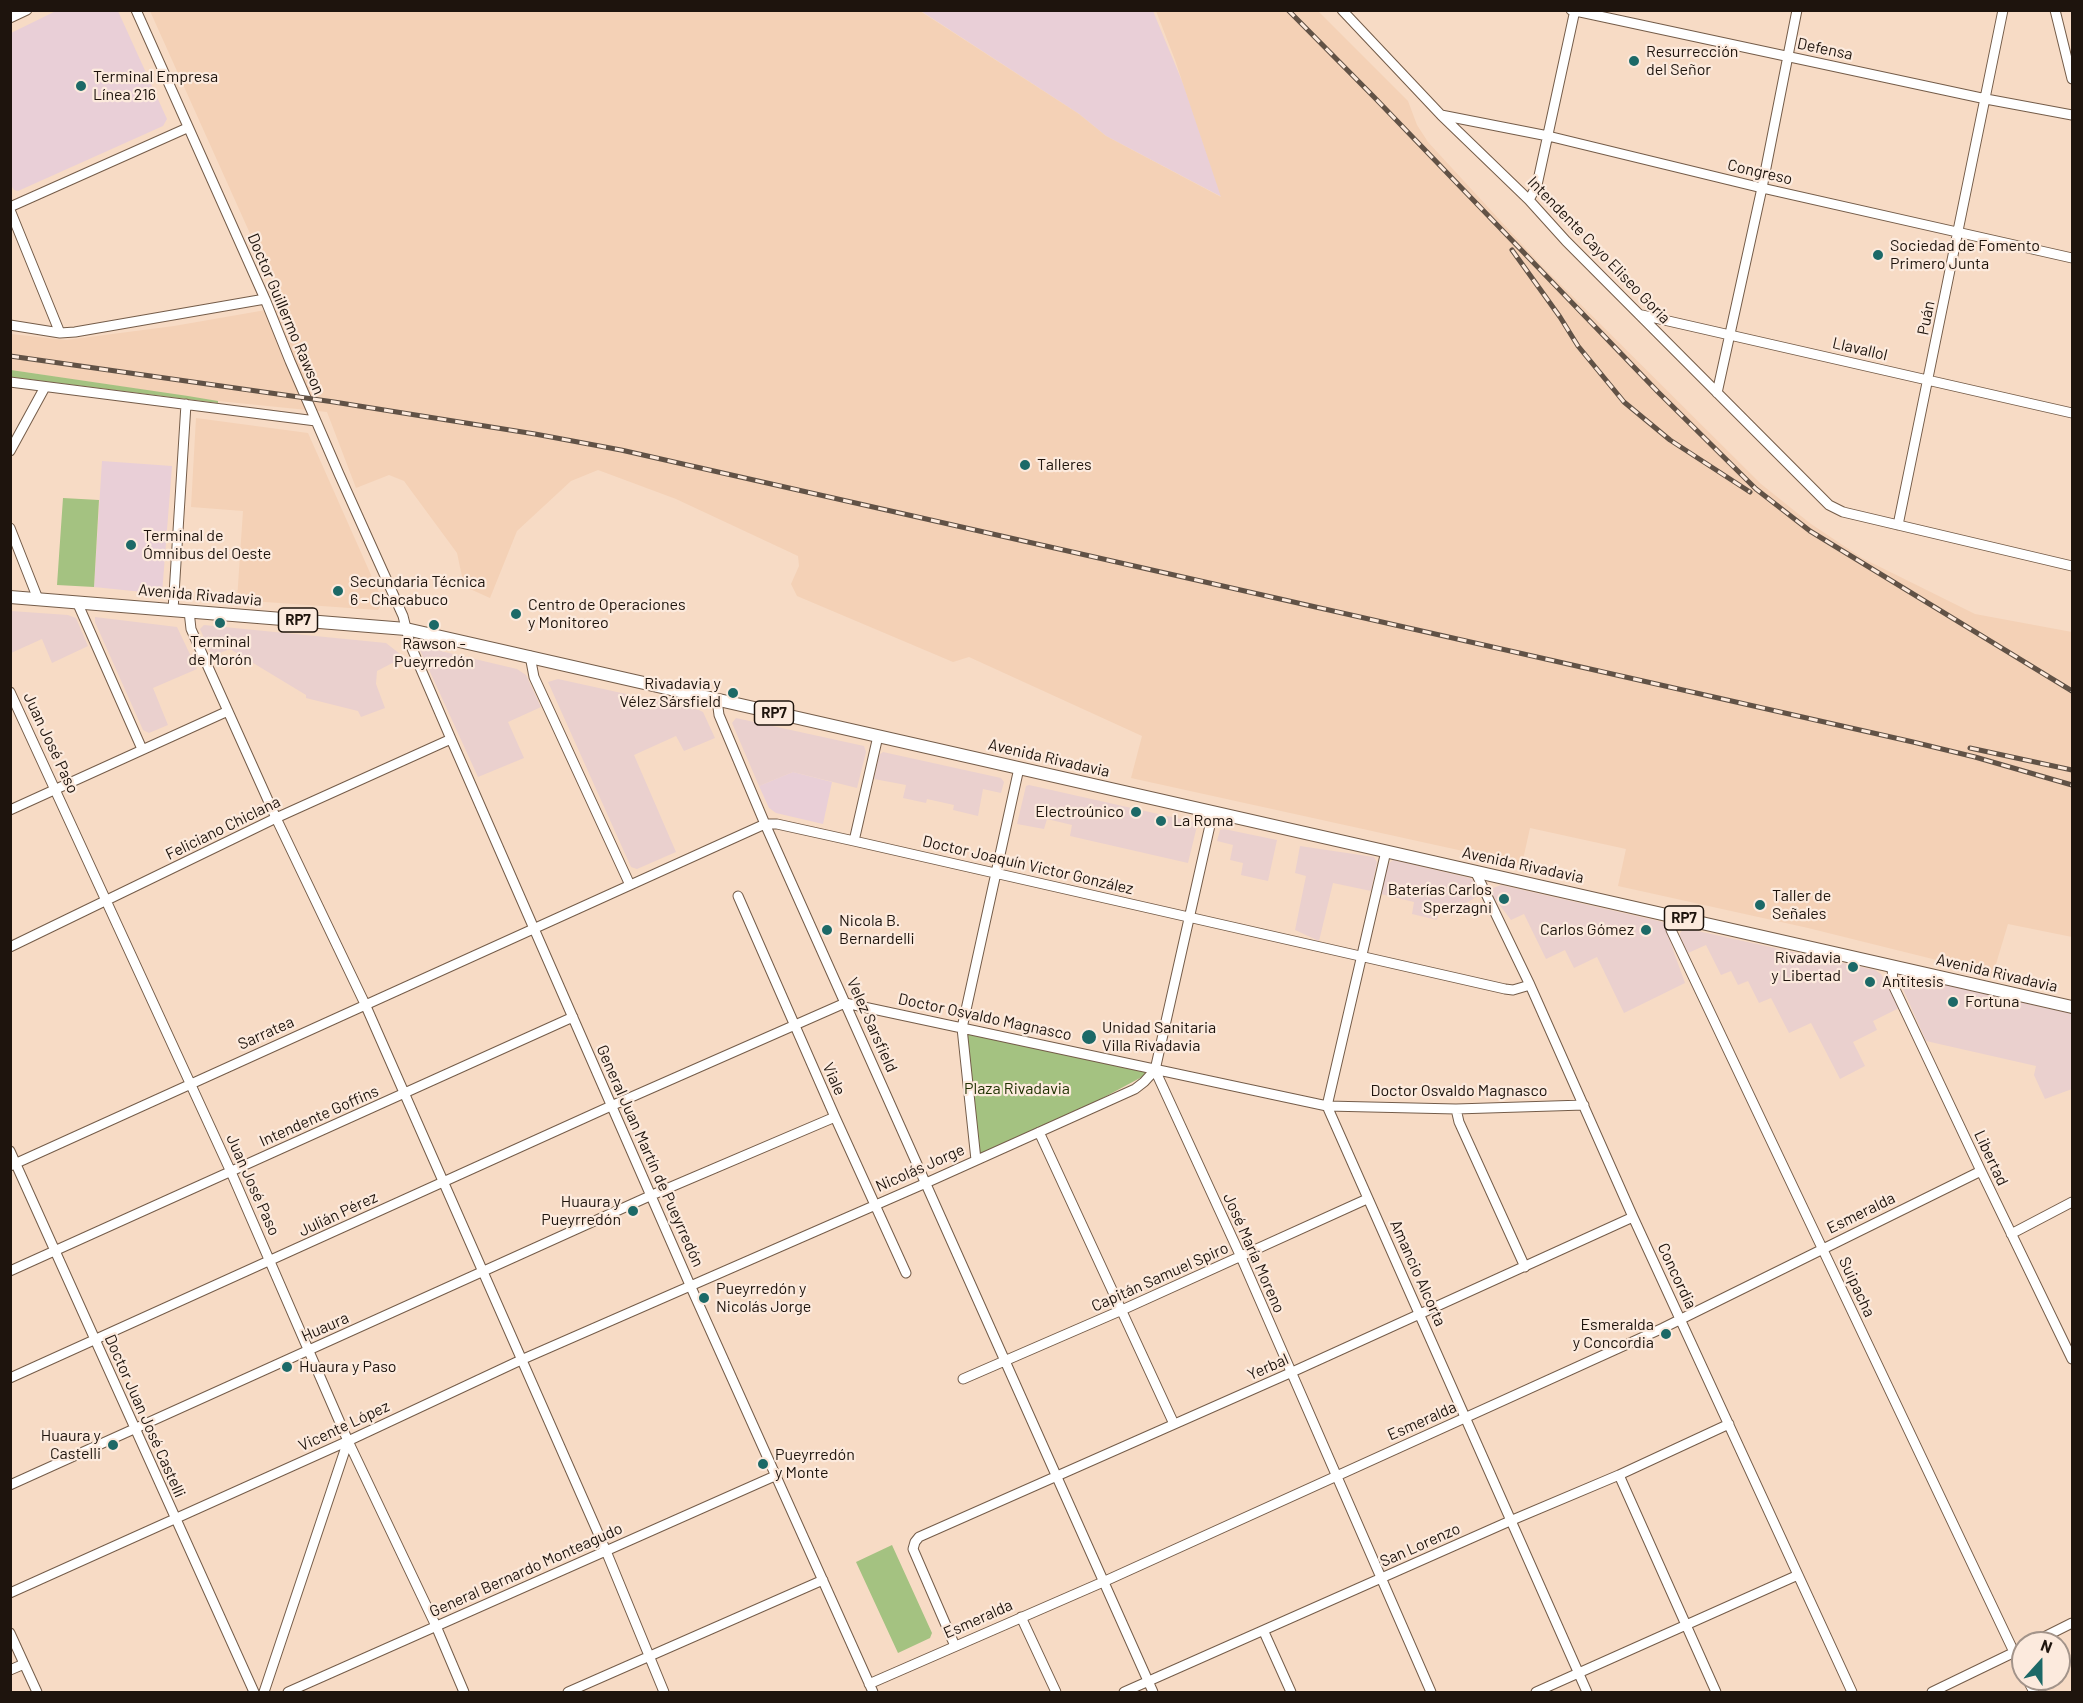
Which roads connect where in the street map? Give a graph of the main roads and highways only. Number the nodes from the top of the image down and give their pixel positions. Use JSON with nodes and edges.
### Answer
{"nodes":[{"id":1,"x":10,"y":597,"type":"edge"},
{"id":2,"x":2073,"y":1007,"type":"edge"}],
"edges":[{"from":1,"to":2,"type":"main road","name":"Avenida Rivadavia","number":"RP7"}]}
